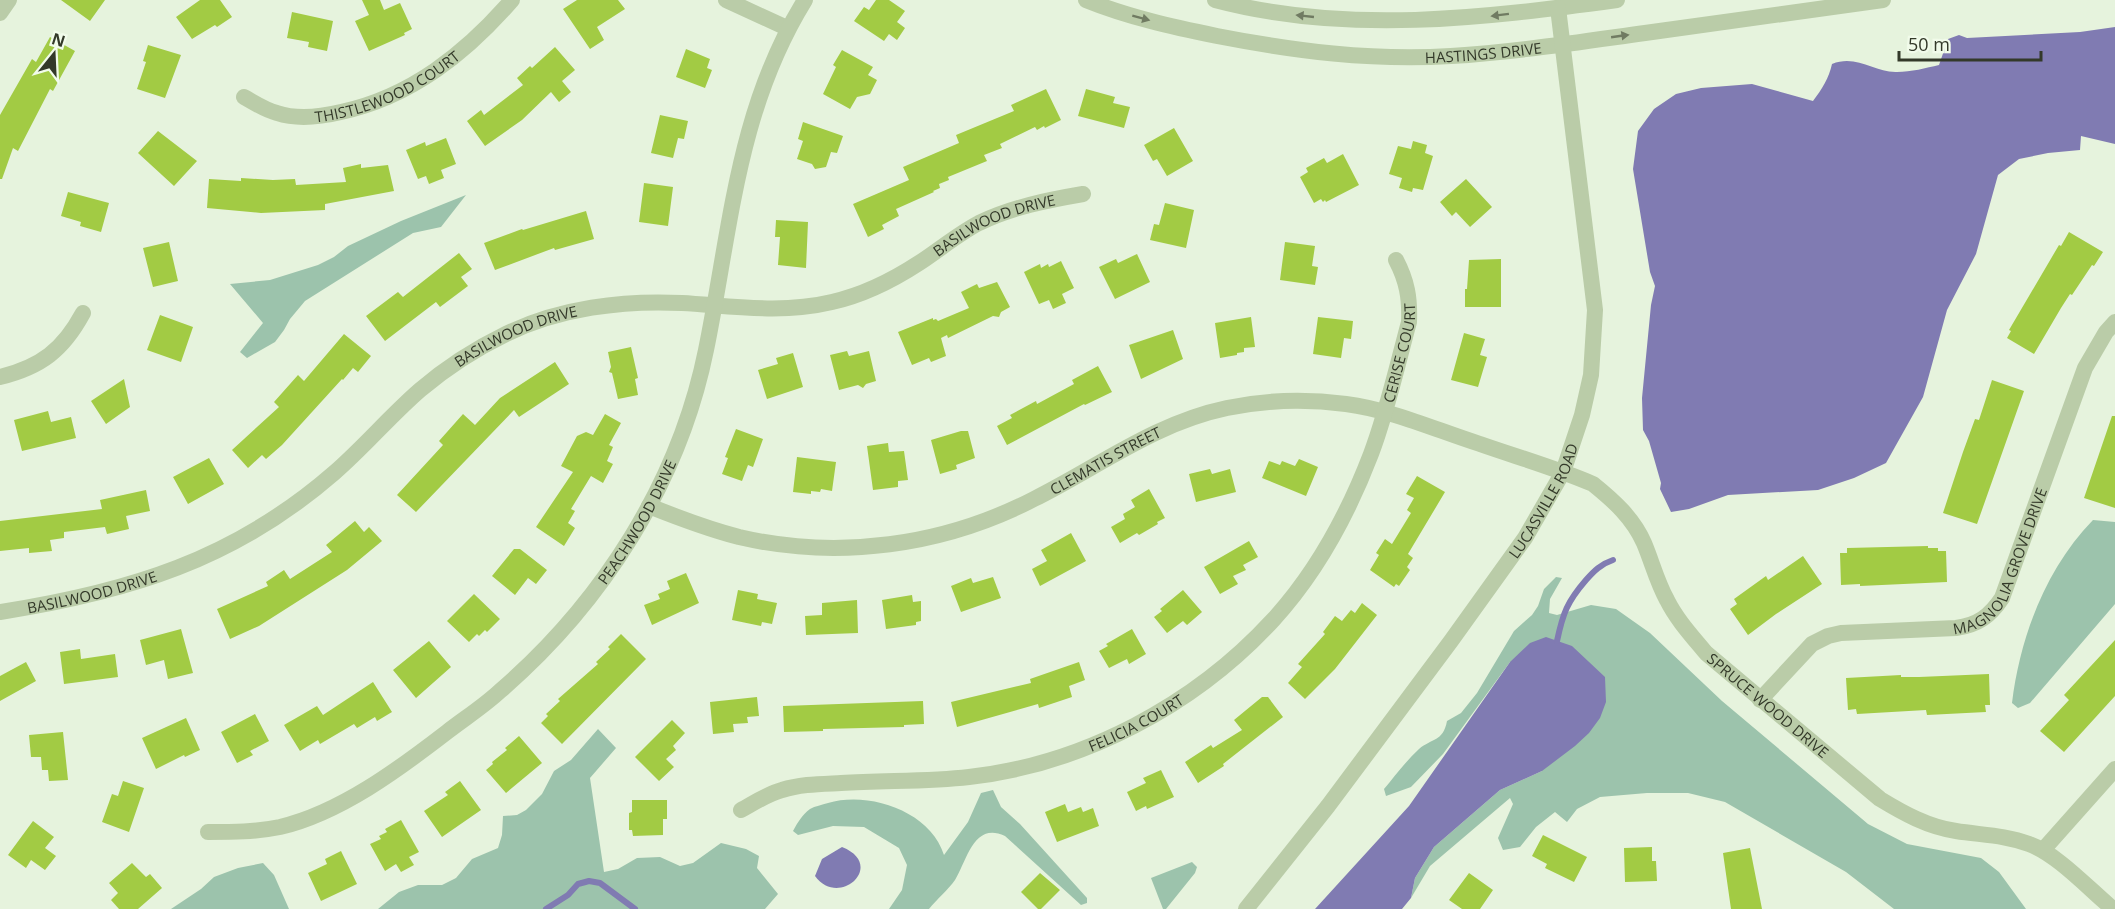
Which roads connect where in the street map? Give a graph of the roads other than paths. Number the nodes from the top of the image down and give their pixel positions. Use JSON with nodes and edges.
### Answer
{"nodes":[{"id":1,"x":9,"y":0,"type":"edge"},
{"id":2,"x":512,"y":0,"type":"edge"},
{"id":3,"x":726,"y":0,"type":"edge"},
{"id":4,"x":805,"y":0,"type":"edge"},
{"id":5,"x":1086,"y":0,"type":"edge"},
{"id":6,"x":1215,"y":0,"type":"edge"},
{"id":7,"x":1617,"y":0,"type":"edge"},
{"id":8,"x":1883,"y":0,"type":"edge"},
{"id":9,"x":1558,"y":8,"type":"junction"},
{"id":10,"x":0,"y":13,"type":"edge"},
{"id":11,"x":787,"y":28,"type":"junction"},
{"id":12,"x":1562,"y":45,"type":"junction"},
{"id":13,"x":244,"y":97,"type":"dead end"},
{"id":14,"x":1083,"y":194,"type":"dead end"},
{"id":15,"x":1396,"y":260,"type":"dead end"},
{"id":16,"x":714,"y":305,"type":"junction"},
{"id":17,"x":83,"y":313,"type":"dead end"},
{"id":18,"x":2115,"y":322,"type":"edge"},
{"id":19,"x":0,"y":376,"type":"edge"},
{"id":20,"x":1384,"y":412,"type":"junction"},
{"id":21,"x":1563,"y":472,"type":"junction"},
{"id":22,"x":649,"y":506,"type":"junction"},
{"id":23,"x":0,"y":612,"type":"edge"},
{"id":24,"x":1760,"y":700,"type":"junction"},
{"id":25,"x":2115,"y":769,"type":"edge"},
{"id":26,"x":741,"y":810,"type":"dead end"},
{"id":27,"x":208,"y":832,"type":"dead end"},
{"id":28,"x":2043,"y":850,"type":"junction"},
{"id":29,"x":1246,"y":909,"type":"edge"},
{"id":30,"x":2113,"y":909,"type":"edge"}],
"edges":[{"from":1,"to":10,"type":"street"},
{"from":2,"to":13,"type":"street","name":"THISTLEWOOD COURT"},
{"from":3,"to":11,"type":"street"},
{"from":4,"to":11,"type":"street","name":"PEACHWOOD DRIVE"},
{"from":5,"to":12,"type":"street","name":"HASTINGS DRIVE","one_way":true},
{"from":9,"to":6,"type":"street","one_way":true},
{"from":7,"to":9,"type":"street"},
{"from":12,"to":8,"type":"street","name":"HASTINGS DRIVE","one_way":true},
{"from":9,"to":12,"type":"street","name":"LUCASVILLE ROAD"},
{"from":11,"to":16,"type":"street","name":"PEACHWOOD DRIVE"},
{"from":12,"to":21,"type":"street","name":"LUCASVILLE ROAD"},
{"from":14,"to":16,"type":"street","name":"BASILWOOD DRIVE"},
{"from":15,"to":20,"type":"street","name":"CERISE COURT"},
{"from":16,"to":22,"type":"street","name":"PEACHWOOD DRIVE"},
{"from":16,"to":23,"type":"street","name":"BASILWOOD DRIVE"},
{"from":17,"to":19,"type":"street"},
{"from":18,"to":24,"type":"street","name":"MAGNOLIA GROVE DRIVE"},
{"from":20,"to":21,"type":"street","name":"CLEMATIS STREET"},
{"from":20,"to":22,"type":"street","name":"CLEMATIS STREET"},
{"from":20,"to":26,"type":"street","name":"FELICIA COURT"},
{"from":21,"to":24,"type":"street","name":"SPRUCE WOOD DRIVE"},
{"from":21,"to":29,"type":"street","name":"LUCASVILLE ROAD"},
{"from":22,"to":27,"type":"street","name":"PEACHWOOD DRIVE"},
{"from":24,"to":28,"type":"street","name":"SPRUCE WOOD DRIVE"},
{"from":25,"to":28,"type":"street"},
{"from":28,"to":30,"type":"street"}]}
